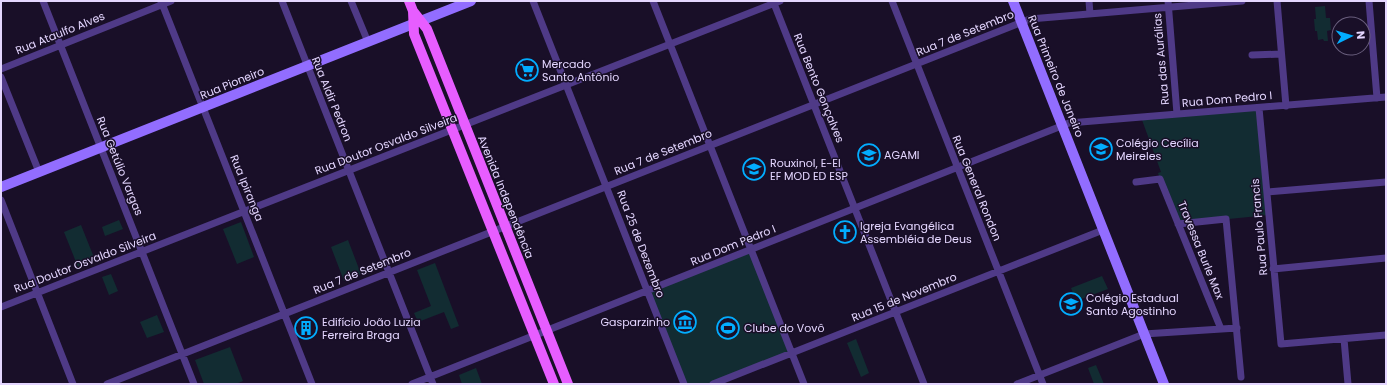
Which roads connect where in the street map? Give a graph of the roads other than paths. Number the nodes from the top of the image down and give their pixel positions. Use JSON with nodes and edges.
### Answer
{"nodes":[{"id":1,"x":43,"y":1,"type":"edge"},
{"id":2,"x":171,"y":1,"type":"edge"},
{"id":3,"x":282,"y":1,"type":"edge"},
{"id":4,"x":352,"y":1,"type":"edge"},
{"id":5,"x":409,"y":1,"type":"edge"},
{"id":6,"x":533,"y":1,"type":"edge"},
{"id":7,"x":653,"y":1,"type":"edge"},
{"id":8,"x":892,"y":1,"type":"edge"},
{"id":9,"x":1013,"y":1,"type":"edge"},
{"id":10,"x":1089,"y":1,"type":"edge"},
{"id":11,"x":1242,"y":1,"type":"edge"},
{"id":12,"x":1277,"y":1,"type":"edge"},
{"id":13,"x":1369,"y":1,"type":"edge"},
{"id":14,"x":468,"y":2,"type":"edge"},
{"id":15,"x":776,"y":2,"type":"edge"},
{"id":16,"x":162,"y":3,"type":"edge"},
{"id":17,"x":1168,"y":4,"type":"edge"},
{"id":18,"x":1090,"y":14,"type":"junction"},
{"id":19,"x":417,"y":22,"type":"junction"},
{"id":20,"x":1021,"y":22,"type":"junction"},
{"id":21,"x":368,"y":42,"type":"junction"},
{"id":22,"x":670,"y":44,"type":"junction"},
{"id":23,"x":61,"y":45,"type":"junction"},
{"id":24,"x":1281,"y":54,"type":"junction"},
{"id":25,"x":1252,"y":55,"type":"dead end"},
{"id":26,"x":917,"y":64,"type":"junction"},
{"id":27,"x":307,"y":66,"type":"junction"},
{"id":28,"x":1,"y":69,"type":"edge"},
{"id":29,"x":1,"y":77,"type":"edge"},
{"id":30,"x":566,"y":85,"type":"junction"},
{"id":31,"x":1386,"y":97,"type":"edge"},
{"id":32,"x":1378,"y":98,"type":"junction"},
{"id":33,"x":814,"y":105,"type":"junction"},
{"id":34,"x":1286,"y":106,"type":"junction"},
{"id":35,"x":203,"y":107,"type":"junction"},
{"id":36,"x":1259,"y":108,"type":"junction"},
{"id":37,"x":1177,"y":114,"type":"junction"},
{"id":38,"x":465,"y":125,"type":"junction"},
{"id":39,"x":1066,"y":125,"type":"junction"},
{"id":40,"x":452,"y":130,"type":"junction"},
{"id":41,"x":710,"y":146,"type":"junction"},
{"id":42,"x":101,"y":147,"type":"junction"},
{"id":43,"x":958,"y":168,"type":"junction"},
{"id":44,"x":349,"y":170,"type":"junction"},
{"id":45,"x":39,"y":172,"type":"junction"},
{"id":46,"x":1136,"y":182,"type":"dead end"},
{"id":47,"x":1386,"y":182,"type":"edge"},
{"id":48,"x":1,"y":187,"type":"edge"},
{"id":49,"x":606,"y":187,"type":"junction"},
{"id":50,"x":1266,"y":192,"type":"junction"},
{"id":51,"x":1,"y":200,"type":"edge"},
{"id":52,"x":855,"y":209,"type":"junction"},
{"id":53,"x":244,"y":211,"type":"junction"},
{"id":54,"x":1178,"y":224,"type":"junction"},
{"id":55,"x":505,"y":227,"type":"junction"},
{"id":56,"x":1103,"y":230,"type":"junction"},
{"id":57,"x":493,"y":232,"type":"junction"},
{"id":58,"x":751,"y":250,"type":"junction"},
{"id":59,"x":142,"y":252,"type":"junction"},
{"id":60,"x":1386,"y":258,"type":"edge"},
{"id":61,"x":1274,"y":269,"type":"junction"},
{"id":62,"x":998,"y":271,"type":"junction"},
{"id":63,"x":389,"y":272,"type":"junction"},
{"id":64,"x":647,"y":291,"type":"junction"},
{"id":65,"x":37,"y":293,"type":"junction"},
{"id":66,"x":1,"y":307,"type":"edge"},
{"id":67,"x":896,"y":312,"type":"junction"},
{"id":68,"x":285,"y":314,"type":"junction"},
{"id":69,"x":1237,"y":328,"type":"junction"},
{"id":70,"x":1221,"y":329,"type":"junction"},
{"id":71,"x":547,"y":331,"type":"junction"},
{"id":72,"x":1144,"y":334,"type":"junction"},
{"id":73,"x":1386,"y":335,"type":"edge"},
{"id":74,"x":535,"y":336,"type":"junction"},
{"id":75,"x":1344,"y":339,"type":"junction"},
{"id":76,"x":791,"y":353,"type":"junction"},
{"id":77,"x":182,"y":354,"type":"junction"},
{"id":78,"x":1039,"y":375,"type":"junction"},
{"id":79,"x":1241,"y":377,"type":"dead end"},
{"id":80,"x":431,"y":380,"type":"edge"},
{"id":81,"x":73,"y":384,"type":"edge"},
{"id":82,"x":107,"y":384,"type":"edge"},
{"id":83,"x":194,"y":384,"type":"edge"},
{"id":84,"x":312,"y":384,"type":"edge"},
{"id":85,"x":412,"y":384,"type":"edge"},
{"id":86,"x":554,"y":384,"type":"edge"},
{"id":87,"x":568,"y":384,"type":"edge"},
{"id":88,"x":684,"y":384,"type":"edge"},
{"id":89,"x":714,"y":384,"type":"edge"},
{"id":90,"x":804,"y":384,"type":"edge"},
{"id":91,"x":924,"y":384,"type":"edge"},
{"id":92,"x":1017,"y":384,"type":"edge"},
{"id":93,"x":1043,"y":384,"type":"edge"},
{"id":94,"x":1164,"y":384,"type":"edge"},
{"id":95,"x":1348,"y":384,"type":"edge"}],
"edges":[{"from":1,"to":23,"type":"street","name":"Rua Getúlio Vargas"},
{"from":2,"to":16,"type":"street","name":"Rua Ataulfo Alves"},
{"from":3,"to":27,"type":"street","name":"Rua Aldir Pedron"},
{"from":4,"to":21,"type":"street"},
{"from":5,"to":19,"type":"main road","name":"Avenida Independência"},
{"from":6,"to":30,"type":"street","name":"Rua 25 de Dezembro"},
{"from":7,"to":22,"type":"street"},
{"from":8,"to":26,"type":"street","name":"Rua General Rondon"},
{"from":9,"to":20,"type":"street","name":"Rua Primeiro de Janeiro"},
{"from":10,"to":18,"type":"street"},
{"from":11,"to":17,"type":"street","name":"Rua 7 de Setembro"},
{"from":12,"to":24,"type":"street"},
{"from":13,"to":32,"type":"street"},
{"from":14,"to":19,"type":"street","name":"Rua Pioneiro"},
{"from":15,"to":22,"type":"street","name":"Rua Doutor Osvaldo Silveira"},
{"from":15,"to":33,"type":"street","name":"Rua Bento Gonçalves"},
{"from":16,"to":23,"type":"street","name":"Rua Ataulfo Alves"},
{"from":16,"to":35,"type":"street","name":"Rua Ipiranga"},
{"from":17,"to":18,"type":"street","name":"Rua 7 de Setembro"},
{"from":17,"to":37,"type":"street","name":"Rua das Aurálias"},
{"from":18,"to":20,"type":"street","name":"Rua 7 de Setembro"},
{"from":19,"to":21,"type":"street","name":"Rua Pioneiro"},
{"from":19,"to":38,"type":"main road","name":"Avenida Independência"},
{"from":19,"to":40,"type":"main road"},
{"from":20,"to":26,"type":"street","name":"Rua 7 de Setembro"},
{"from":20,"to":39,"type":"street","name":"Rua Primeiro de Janeiro"},
{"from":21,"to":27,"type":"street","name":"Rua Pioneiro"},
{"from":22,"to":30,"type":"street","name":"Rua Doutor Osvaldo Silveira"},
{"from":22,"to":41,"type":"street"},
{"from":23,"to":28,"type":"street","name":"Rua Ataulfo Alves"},
{"from":23,"to":42,"type":"street","name":"Rua Getúlio Vargas"},
{"from":24,"to":25,"type":"street"},
{"from":24,"to":34,"type":"street"},
{"from":26,"to":33,"type":"street","name":"Rua 7 de Setembro"},
{"from":26,"to":43,"type":"street","name":"Rua General Rondon"},
{"from":27,"to":35,"type":"street","name":"Rua Pioneiro"},
{"from":27,"to":44,"type":"street","name":"Rua Aldir Pedron"},
{"from":29,"to":45,"type":"street"},
{"from":30,"to":38,"type":"street","name":"Rua Doutor Osvaldo Silveira"},
{"from":30,"to":49,"type":"street","name":"Rua 25 de Dezembro"},
{"from":31,"to":32,"type":"street","name":"Rua Dom Pedro I"},
{"from":32,"to":34,"type":"street","name":"Rua Dom Pedro I"},
{"from":33,"to":41,"type":"street","name":"Rua 7 de Setembro"},
{"from":33,"to":52,"type":"street","name":"Rua Bento Gonçalves"},
{"from":34,"to":36,"type":"street","name":"Rua Dom Pedro I"},
{"from":35,"to":42,"type":"street","name":"Rua Pioneiro"},
{"from":35,"to":53,"type":"street","name":"Rua Ipiranga"},
{"from":36,"to":37,"type":"street","name":"Rua Dom Pedro I"},
{"from":36,"to":50,"type":"street","name":"Rua Paulo Francis"},
{"from":37,"to":39,"type":"street","name":"Rua Dom Pedro I"},
{"from":38,"to":40,"type":"street","name":"Rua Doutor Osvaldo Silveira"},
{"from":38,"to":55,"type":"main road","name":"Avenida Independência"},
{"from":39,"to":43,"type":"street","name":"Rua Dom Pedro I"},
{"from":39,"to":56,"type":"street","name":"Rua Primeiro de Janeiro"},
{"from":40,"to":44,"type":"street","name":"Rua Doutor Osvaldo Silveira"},
{"from":40,"to":57,"type":"main road"},
{"from":41,"to":49,"type":"street","name":"Rua 7 de Setembro"},
{"from":41,"to":58,"type":"street"},
{"from":42,"to":45,"type":"street","name":"Rua Pioneiro"},
{"from":42,"to":59,"type":"street","name":"Rua Getúlio Vargas"},
{"from":43,"to":52,"type":"street","name":"Rua Dom Pedro I"},
{"from":43,"to":62,"type":"street","name":"Rua General Rondon"},
{"from":44,"to":53,"type":"street","name":"Rua Doutor Osvaldo Silveira"},
{"from":44,"to":63,"type":"street","name":"Rua Aldir Pedron"},
{"from":45,"to":48,"type":"street","name":"Rua Pioneiro"},
{"from":46,"to":54,"type":"street","name":"Travessa Burle Max"},
{"from":47,"to":50,"type":"street"},
{"from":49,"to":55,"type":"street","name":"Rua 7 de Setembro"},
{"from":49,"to":64,"type":"street","name":"Rua 25 de Dezembro"},
{"from":50,"to":61,"type":"street","name":"Rua Paulo Francis"},
{"from":51,"to":65,"type":"street"},
{"from":52,"to":58,"type":"street","name":"Rua Dom Pedro I"},
{"from":52,"to":67,"type":"street","name":"Rua Bento Gonçalves"},
{"from":53,"to":59,"type":"street","name":"Rua Doutor Osvaldo Silveira"},
{"from":53,"to":68,"type":"street","name":"Rua Ipiranga"},
{"from":54,"to":69,"type":"street"},
{"from":54,"to":70,"type":"street","name":"Travessa Burle Max"},
{"from":55,"to":57,"type":"street","name":"Rua 7 de Setembro"},
{"from":55,"to":71,"type":"main road","name":"Avenida Independência"},
{"from":56,"to":62,"type":"street","name":"Rua 15 de Novembro"},
{"from":56,"to":72,"type":"street","name":"Rua Primeiro de Janeiro"},
{"from":57,"to":63,"type":"street","name":"Rua 7 de Setembro"},
{"from":57,"to":74,"type":"main road"},
{"from":58,"to":64,"type":"street","name":"Rua Dom Pedro I"},
{"from":58,"to":76,"type":"street"},
{"from":59,"to":65,"type":"street","name":"Rua Doutor Osvaldo Silveira"},
{"from":59,"to":77,"type":"street","name":"Rua Getúlio Vargas"},
{"from":60,"to":61,"type":"street"},
{"from":61,"to":75,"type":"street","name":"Rua Paulo Francis"},
{"from":62,"to":67,"type":"street","name":"Rua 15 de Novembro"},
{"from":62,"to":78,"type":"street","name":"Rua General Rondon"},
{"from":63,"to":68,"type":"street","name":"Rua 7 de Setembro"},
{"from":63,"to":80,"type":"street","name":"Rua Aldir Pedron"},
{"from":64,"to":71,"type":"street","name":"Rua Dom Pedro I"},
{"from":64,"to":88,"type":"street","name":"Rua 25 de Dezembro"},
{"from":65,"to":66,"type":"street","name":"Rua Doutor Osvaldo Silveira"},
{"from":65,"to":81,"type":"street"},
{"from":67,"to":76,"type":"street","name":"Rua 15 de Novembro"},
{"from":67,"to":91,"type":"street","name":"Rua Bento Gonçalves"},
{"from":68,"to":77,"type":"street","name":"Rua 7 de Setembro"},
{"from":68,"to":84,"type":"street","name":"Rua Ipiranga"},
{"from":69,"to":70,"type":"street"},
{"from":69,"to":79,"type":"street"},
{"from":70,"to":72,"type":"street"},
{"from":71,"to":74,"type":"street","name":"Rua Dom Pedro I"},
{"from":71,"to":87,"type":"main road","name":"Avenida Independência"},
{"from":72,"to":78,"type":"street"},
{"from":72,"to":94,"type":"street","name":"Rua Primeiro de Janeiro"},
{"from":73,"to":75,"type":"street"},
{"from":74,"to":80,"type":"street","name":"Rua Dom Pedro I"},
{"from":74,"to":86,"type":"main road"},
{"from":75,"to":95,"type":"street"},
{"from":76,"to":89,"type":"street","name":"Rua 15 de Novembro"},
{"from":76,"to":90,"type":"street"},
{"from":77,"to":82,"type":"street","name":"Rua 7 de Setembro"},
{"from":77,"to":83,"type":"street","name":"Rua Getúlio Vargas"},
{"from":78,"to":92,"type":"street"},
{"from":78,"to":93,"type":"street","name":"Rua General Rondon"},
{"from":80,"to":85,"type":"street","name":"Rua Dom Pedro I"}]}
